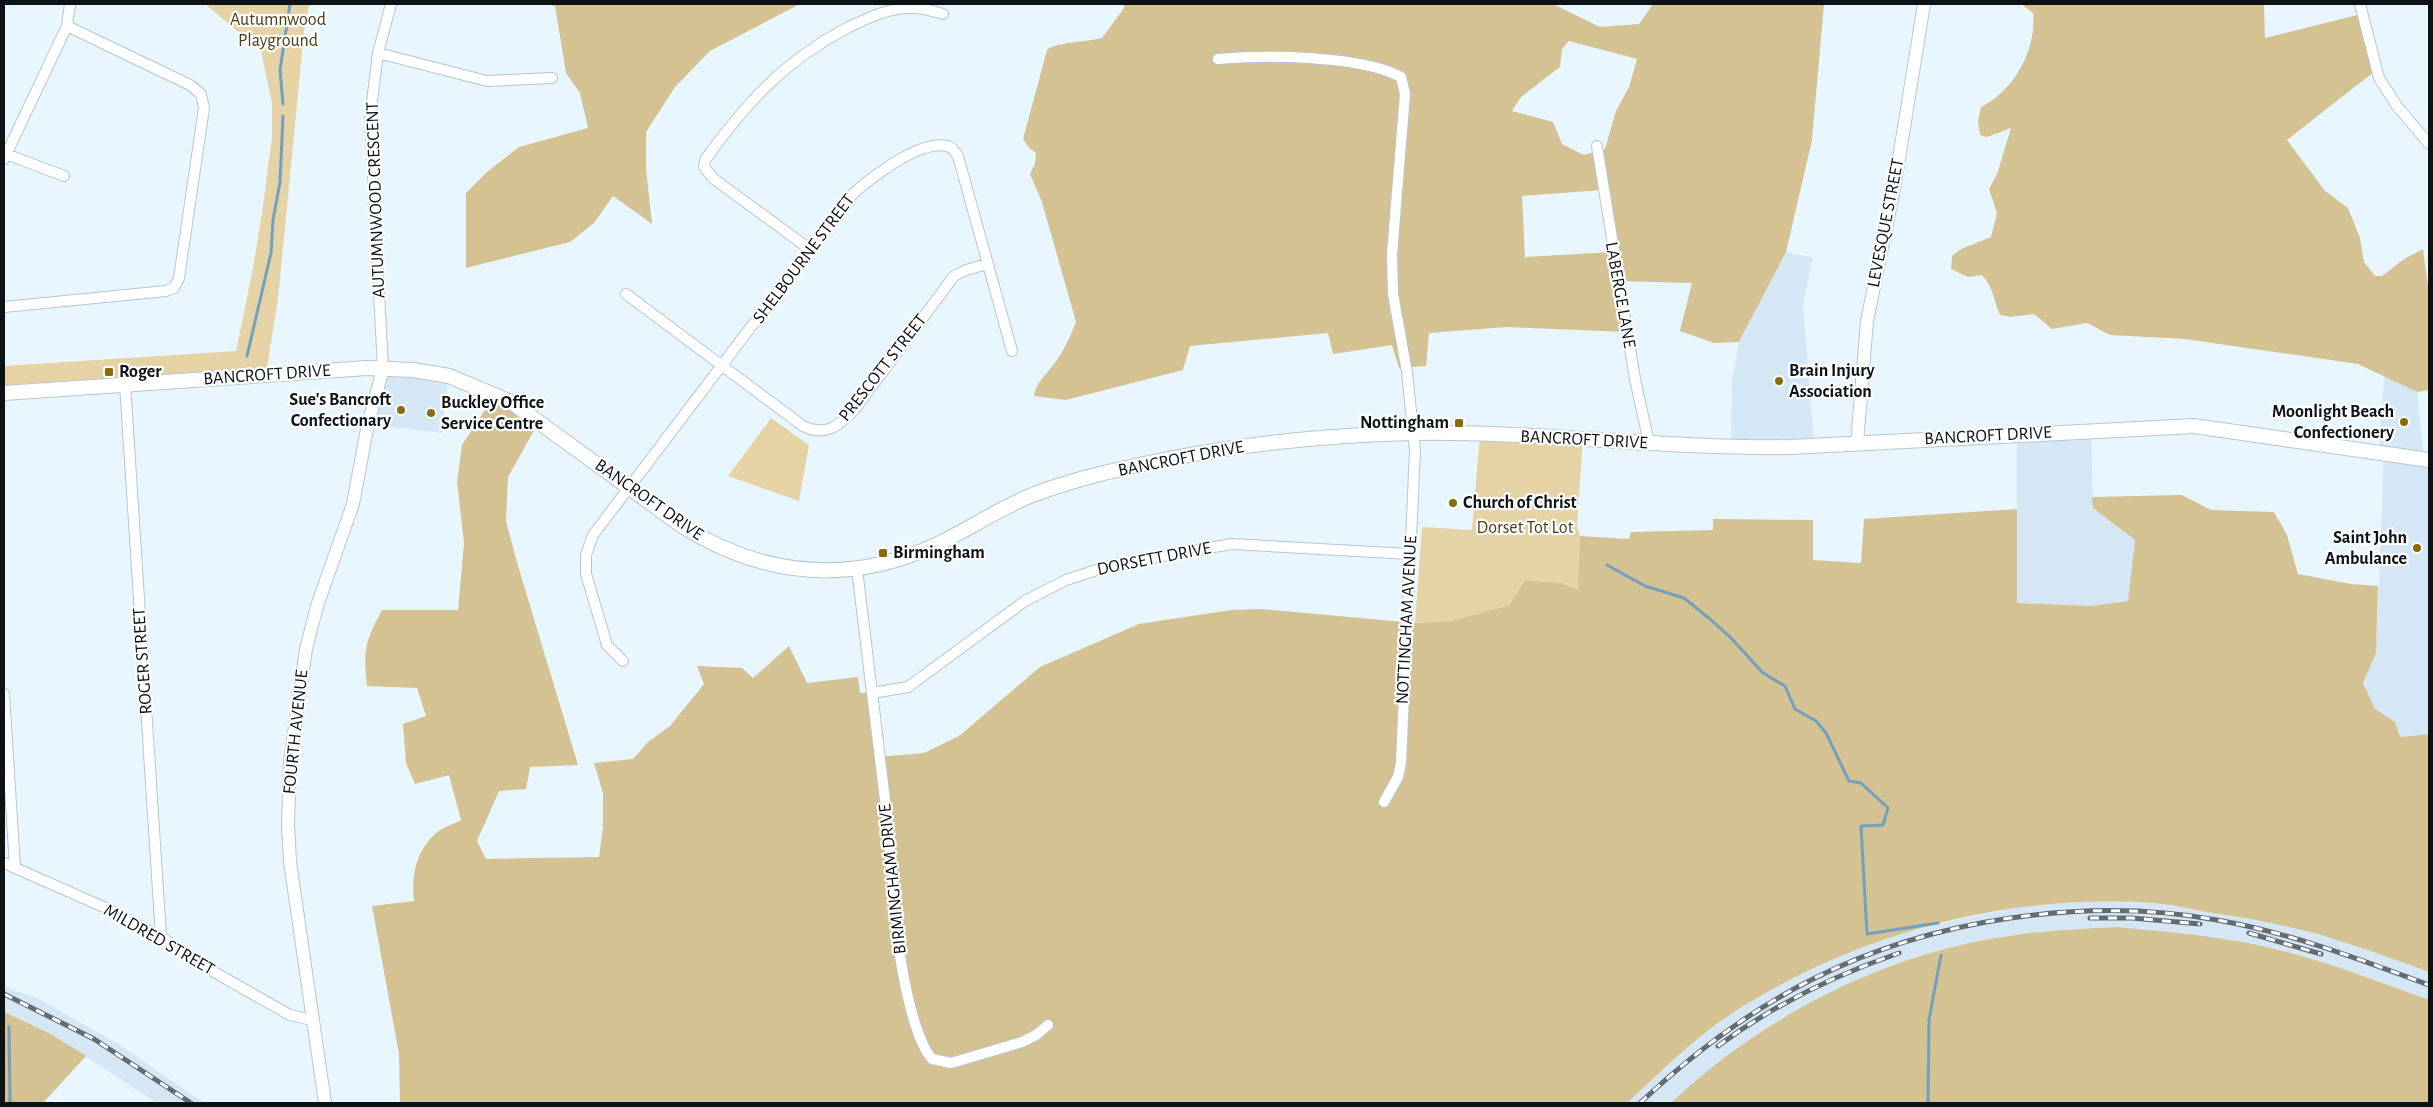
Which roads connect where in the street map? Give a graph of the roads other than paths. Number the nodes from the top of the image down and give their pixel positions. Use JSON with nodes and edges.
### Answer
{"nodes":[{"id":1,"x":70,"y":4,"type":"edge"},
{"id":2,"x":391,"y":4,"type":"edge"},
{"id":3,"x":1924,"y":4,"type":"edge"},
{"id":4,"x":2360,"y":4,"type":"edge"},
{"id":5,"x":944,"y":14,"type":"dead end"},
{"id":6,"x":67,"y":26,"type":"junction"},
{"id":7,"x":378,"y":53,"type":"junction"},
{"id":8,"x":1218,"y":59,"type":"dead end"},
{"id":9,"x":552,"y":78,"type":"dead end"},
{"id":10,"x":2429,"y":144,"type":"edge"},
{"id":11,"x":1597,"y":146,"type":"dead end"},
{"id":12,"x":5,"y":156,"type":"edge"},
{"id":13,"x":64,"y":176,"type":"dead end"},
{"id":14,"x":811,"y":250,"type":"junction"},
{"id":15,"x":987,"y":264,"type":"junction"},
{"id":16,"x":626,"y":294,"type":"dead end"},
{"id":17,"x":4,"y":307,"type":"edge"},
{"id":18,"x":1012,"y":351,"type":"dead end"},
{"id":19,"x":723,"y":365,"type":"junction"},
{"id":20,"x":382,"y":369,"type":"junction"},
{"id":21,"x":125,"y":384,"type":"junction"},
{"id":22,"x":4,"y":392,"type":"edge"},
{"id":23,"x":1414,"y":433,"type":"junction"},
{"id":24,"x":1649,"y":443,"type":"junction"},
{"id":25,"x":1857,"y":443,"type":"junction"},
{"id":26,"x":2429,"y":460,"type":"edge"},
{"id":27,"x":629,"y":487,"type":"junction"},
{"id":28,"x":1410,"y":554,"type":"junction"},
{"id":29,"x":857,"y":569,"type":"junction"},
{"id":30,"x":623,"y":661,"type":"dead end"},
{"id":31,"x":872,"y":693,"type":"junction"},
{"id":32,"x":4,"y":694,"type":"edge"},
{"id":33,"x":1384,"y":802,"type":"dead end"},
{"id":34,"x":4,"y":863,"type":"edge"},
{"id":35,"x":15,"y":867,"type":"junction"},
{"id":36,"x":161,"y":937,"type":"junction"},
{"id":37,"x":312,"y":1020,"type":"junction"},
{"id":38,"x":1048,"y":1025,"type":"dead end"},
{"id":39,"x":325,"y":1103,"type":"edge"}],
"edges":[{"from":1,"to":6,"type":"street"},
{"from":2,"to":7,"type":"street","name":"AUTUMNWOOD CRESCENT"},
{"from":3,"to":25,"type":"street","name":"LEVESQUE STREET"},
{"from":4,"to":10,"type":"street"},
{"from":5,"to":14,"type":"street"},
{"from":6,"to":12,"type":"street"},
{"from":6,"to":17,"type":"street"},
{"from":7,"to":9,"type":"street"},
{"from":7,"to":20,"type":"street","name":"AUTUMNWOOD CRESCENT"},
{"from":8,"to":23,"type":"street","name":"NOTTINGHAM AVENUE"},
{"from":11,"to":24,"type":"street","name":"LABERGE LANE"},
{"from":12,"to":13,"type":"street"},
{"from":14,"to":15,"type":"street","name":"SHELBOURNE STREET"},
{"from":14,"to":19,"type":"street","name":"SHELBOURNE STREET"},
{"from":15,"to":18,"type":"street","name":"SHELBOURNE STREET"},
{"from":15,"to":19,"type":"street","name":"PRESCOTT STREET"},
{"from":16,"to":19,"type":"street","name":"PRESCOTT STREET"},
{"from":19,"to":27,"type":"street","name":"SHELBOURNE STREET"},
{"from":20,"to":21,"type":"main road","name":"BANCROFT DRIVE"},
{"from":20,"to":27,"type":"main road","name":"BANCROFT DRIVE"},
{"from":20,"to":37,"type":"street","name":"FOURTH AVENUE"},
{"from":21,"to":22,"type":"main road","name":"BANCROFT DRIVE"},
{"from":21,"to":36,"type":"street","name":"ROGER STREET"},
{"from":23,"to":24,"type":"main road","name":"BANCROFT DRIVE"},
{"from":23,"to":28,"type":"street","name":"NOTTINGHAM AVENUE"},
{"from":23,"to":29,"type":"main road","name":"BANCROFT DRIVE"},
{"from":24,"to":25,"type":"main road","name":"BANCROFT DRIVE"},
{"from":25,"to":26,"type":"main road","name":"BANCROFT DRIVE"},
{"from":27,"to":29,"type":"main road","name":"BANCROFT DRIVE"},
{"from":27,"to":30,"type":"street","name":"SHELBOURNE STREET"},
{"from":28,"to":31,"type":"street","name":"DORSETT DRIVE"},
{"from":28,"to":33,"type":"street","name":"NOTTINGHAM AVENUE"},
{"from":29,"to":31,"type":"street","name":"BIRMINGHAM DRIVE"},
{"from":31,"to":38,"type":"street","name":"BIRMINGHAM DRIVE"},
{"from":32,"to":35,"type":"street"},
{"from":34,"to":35,"type":"street","name":"MILDRED STREET"},
{"from":35,"to":36,"type":"street","name":"MILDRED STREET"},
{"from":36,"to":37,"type":"street","name":"MILDRED STREET"},
{"from":37,"to":39,"type":"street","name":"FOURTH AVENUE"}]}
